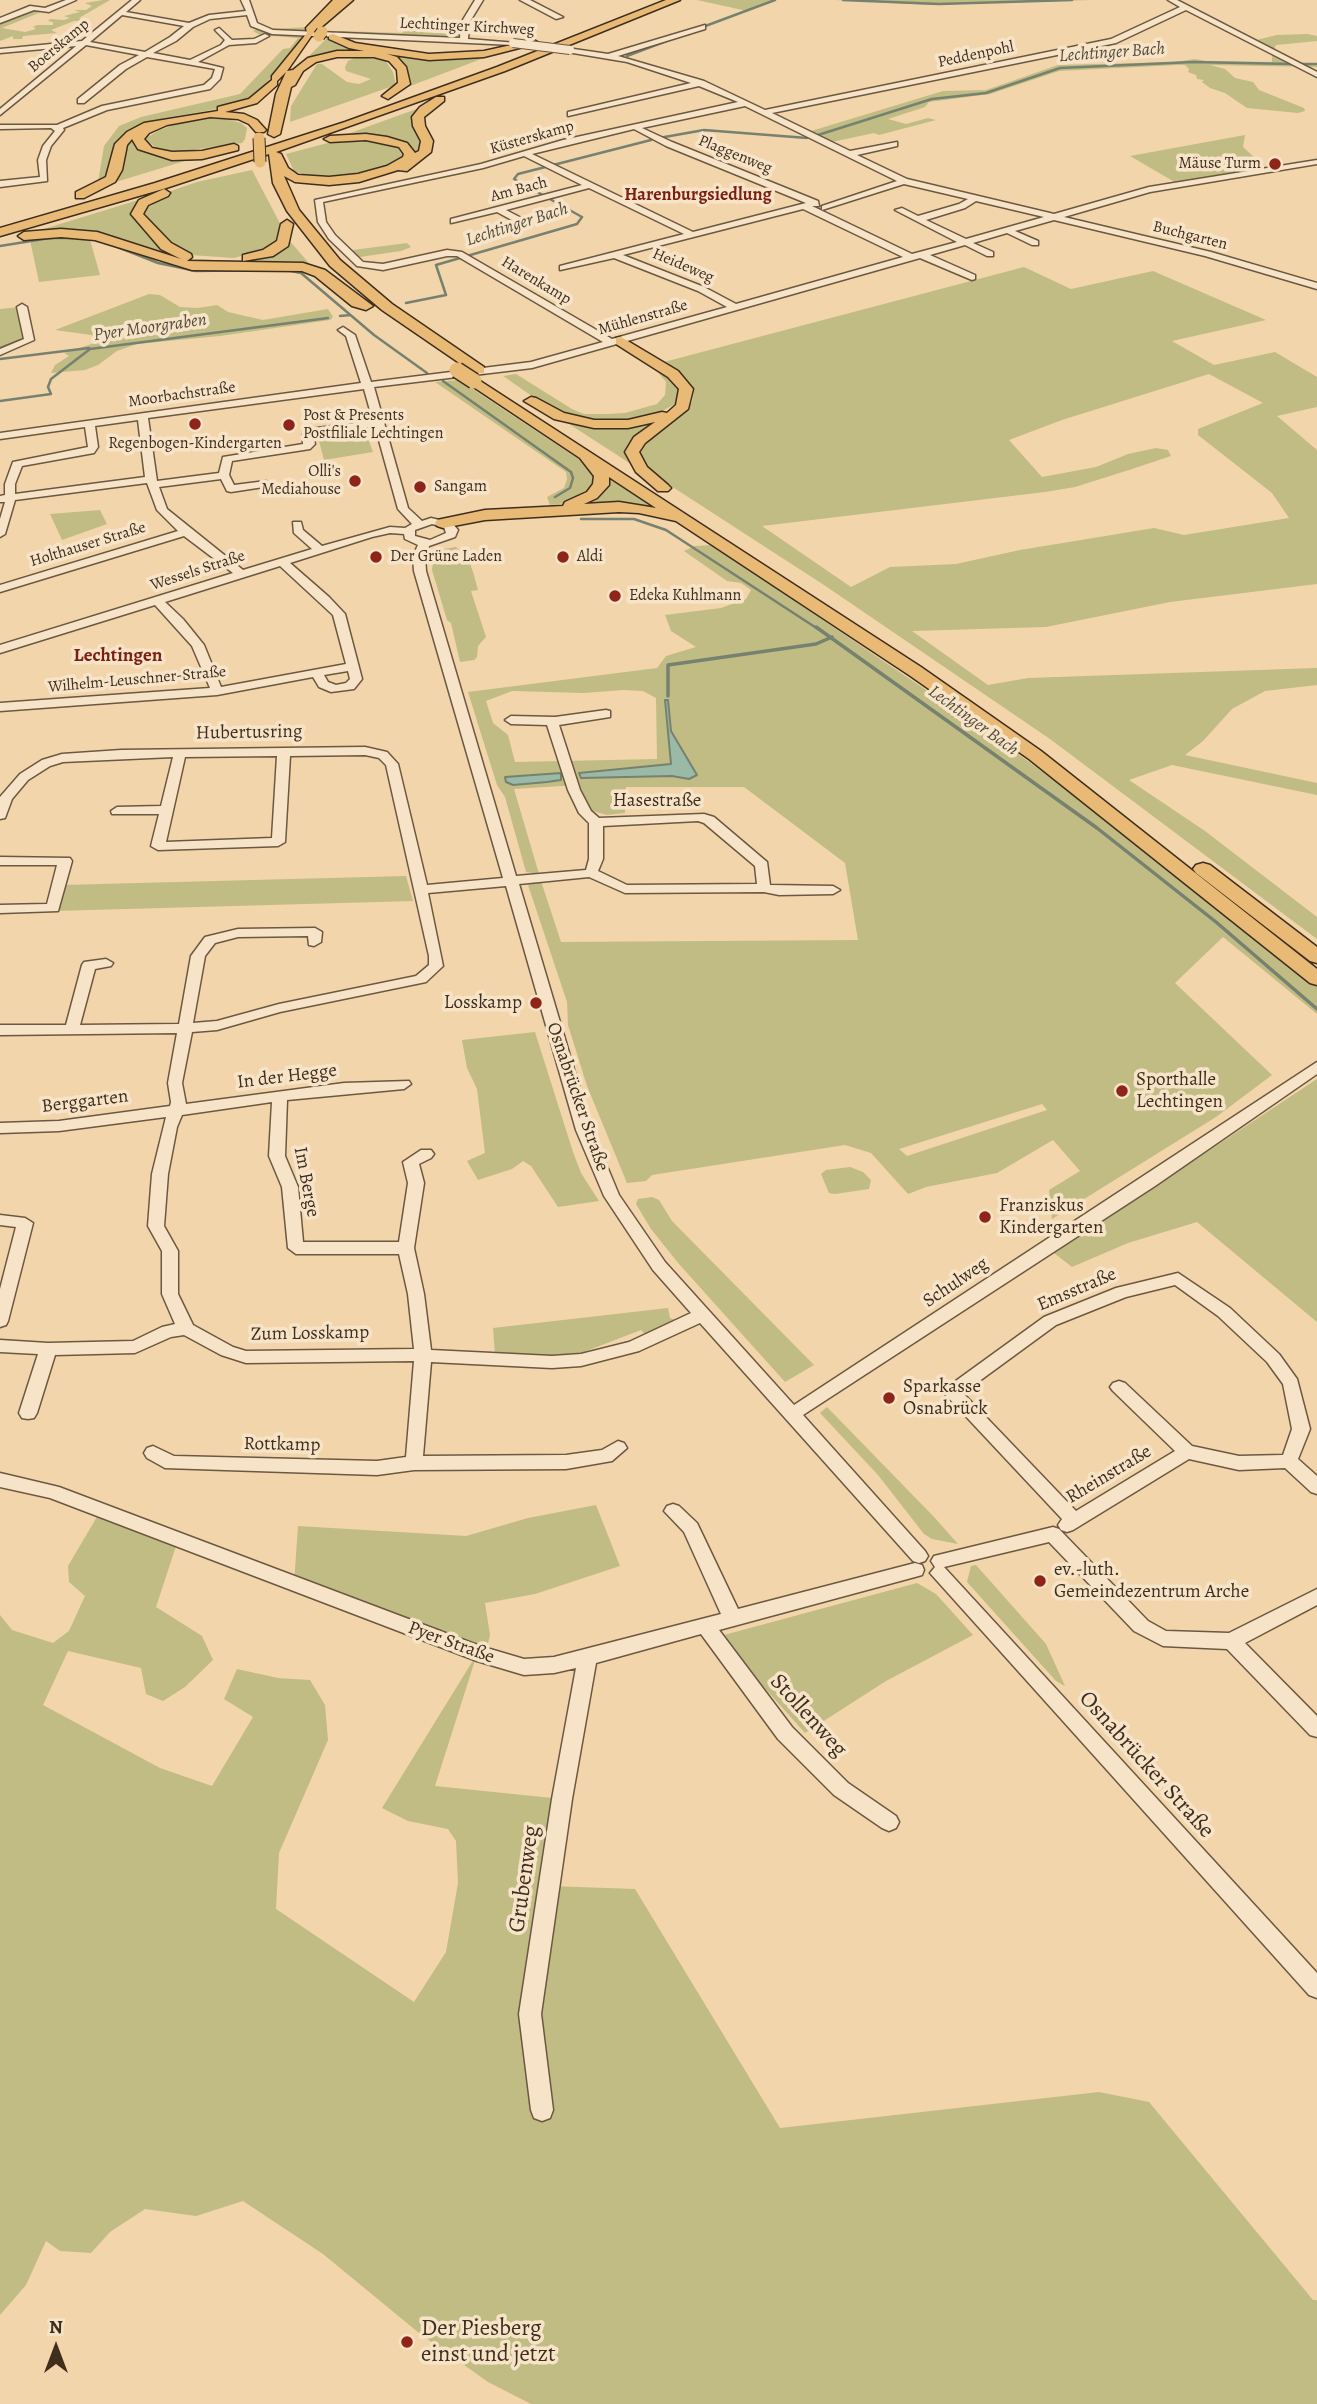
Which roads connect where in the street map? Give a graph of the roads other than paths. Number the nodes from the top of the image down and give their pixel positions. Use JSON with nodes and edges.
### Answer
{"nodes":[{"id":1,"x":72,"y":0,"type":"edge"},
{"id":2,"x":136,"y":0,"type":"edge"},
{"id":3,"x":245,"y":0,"type":"edge"},
{"id":4,"x":357,"y":0,"type":"edge"},
{"id":5,"x":480,"y":0,"type":"edge"},
{"id":6,"x":524,"y":0,"type":"edge"},
{"id":7,"x":648,"y":0,"type":"edge"},
{"id":8,"x":658,"y":0,"type":"edge"},
{"id":9,"x":676,"y":0,"type":"edge"},
{"id":10,"x":1172,"y":0,"type":"edge"},
{"id":11,"x":345,"y":3,"type":"edge"},
{"id":12,"x":1186,"y":7,"type":"junction"},
{"id":13,"x":46,"y":10,"type":"junction"},
{"id":14,"x":121,"y":13,"type":"junction"},
{"id":15,"x":250,"y":13,"type":"junction"},
{"id":16,"x":559,"y":17,"type":"dead end"},
{"id":17,"x":598,"y":18,"type":"dead end"},
{"id":18,"x":0,"y":21,"type":"edge"},
{"id":19,"x":585,"y":22,"type":"dead end"},
{"id":20,"x":190,"y":25,"type":"junction"},
{"id":21,"x":0,"y":27,"type":"edge"},
{"id":22,"x":702,"y":27,"type":"dead end"},
{"id":23,"x":219,"y":30,"type":"dead end"},
{"id":24,"x":560,"y":32,"type":"dead end"},
{"id":25,"x":318,"y":33,"type":"junction"},
{"id":26,"x":265,"y":36,"type":"dead end"},
{"id":27,"x":464,"y":40,"type":"junction"},
{"id":28,"x":85,"y":43,"type":"junction"},
{"id":29,"x":227,"y":43,"type":"junction"},
{"id":30,"x":534,"y":43,"type":"junction"},
{"id":31,"x":549,"y":44,"type":"junction"},
{"id":32,"x":0,"y":51,"type":"edge"},
{"id":33,"x":145,"y":54,"type":"junction"},
{"id":34,"x":608,"y":56,"type":"junction"},
{"id":35,"x":192,"y":62,"type":"junction"},
{"id":36,"x":461,"y":69,"type":"dead end"},
{"id":37,"x":1317,"y":75,"type":"edge"},
{"id":38,"x":701,"y":83,"type":"junction"},
{"id":39,"x":279,"y":84,"type":"junction"},
{"id":40,"x":155,"y":87,"type":"dead end"},
{"id":41,"x":412,"y":87,"type":"dead end"},
{"id":42,"x":162,"y":94,"type":"junction"},
{"id":43,"x":388,"y":96,"type":"junction"},
{"id":44,"x":440,"y":99,"type":"junction"},
{"id":45,"x":81,"y":101,"type":"dead end"},
{"id":46,"x":373,"y":101,"type":"dead end"},
{"id":47,"x":747,"y":103,"type":"junction"},
{"id":48,"x":0,"y":113,"type":"edge"},
{"id":49,"x":766,"y":113,"type":"junction"},
{"id":50,"x":571,"y":114,"type":"dead end"},
{"id":51,"x":332,"y":116,"type":"dead end"},
{"id":52,"x":0,"y":127,"type":"edge"},
{"id":53,"x":60,"y":127,"type":"junction"},
{"id":54,"x":635,"y":127,"type":"junction"},
{"id":55,"x":259,"y":134,"type":"junction"},
{"id":56,"x":894,"y":144,"type":"dead end"},
{"id":57,"x":299,"y":146,"type":"junction"},
{"id":58,"x":241,"y":147,"type":"junction"},
{"id":59,"x":525,"y":154,"type":"junction"},
{"id":60,"x":850,"y":155,"type":"junction"},
{"id":61,"x":274,"y":156,"type":"junction"},
{"id":62,"x":1317,"y":162,"type":"edge"},
{"id":63,"x":168,"y":169,"type":"dead end"},
{"id":64,"x":130,"y":180,"type":"dead end"},
{"id":65,"x":904,"y":181,"type":"junction"},
{"id":66,"x":0,"y":184,"type":"edge"},
{"id":67,"x":592,"y":185,"type":"junction"},
{"id":68,"x":179,"y":186,"type":"junction"},
{"id":69,"x":80,"y":195,"type":"junction"},
{"id":70,"x":324,"y":197,"type":"joint"},
{"id":71,"x":975,"y":198,"type":"junction"},
{"id":72,"x":815,"y":204,"type":"junction"},
{"id":73,"x":804,"y":206,"type":"junction"},
{"id":74,"x":27,"y":210,"type":"dead end"},
{"id":75,"x":499,"y":210,"type":"junction"},
{"id":76,"x":899,"y":210,"type":"dead end"},
{"id":77,"x":1056,"y":218,"type":"junction"},
{"id":78,"x":918,"y":219,"type":"junction"},
{"id":79,"x":454,"y":221,"type":"dead end"},
{"id":80,"x":293,"y":222,"type":"junction"},
{"id":81,"x":523,"y":223,"type":"dead end"},
{"id":82,"x":0,"y":225,"type":"edge"},
{"id":83,"x":681,"y":230,"type":"junction"},
{"id":84,"x":1009,"y":231,"type":"junction"},
{"id":85,"x":0,"y":232,"type":"edge"},
{"id":86,"x":693,"y":235,"type":"junction"},
{"id":87,"x":0,"y":240,"type":"edge"},
{"id":88,"x":967,"y":242,"type":"junction"},
{"id":89,"x":1035,"y":243,"type":"dead end"},
{"id":90,"x":621,"y":254,"type":"junction"},
{"id":91,"x":990,"y":254,"type":"dead end"},
{"id":92,"x":917,"y":257,"type":"junction"},
{"id":93,"x":563,"y":268,"type":"dead end"},
{"id":94,"x":972,"y":277,"type":"dead end"},
{"id":95,"x":1317,"y":286,"type":"edge"},
{"id":96,"x":366,"y":306,"type":"junction"},
{"id":97,"x":22,"y":307,"type":"dead end"},
{"id":98,"x":736,"y":308,"type":"junction"},
{"id":99,"x":344,"y":330,"type":"dead end"},
{"id":100,"x":616,"y":342,"type":"junction"},
{"id":101,"x":0,"y":352,"type":"edge"},
{"id":102,"x":474,"y":374,"type":"junction"},
{"id":103,"x":491,"y":378,"type":"junction"},
{"id":104,"x":368,"y":385,"type":"junction"},
{"id":105,"x":678,"y":410,"type":"junction"},
{"id":106,"x":143,"y":416,"type":"junction"},
{"id":107,"x":378,"y":423,"type":"junction"},
{"id":108,"x":90,"y":424,"type":"junction"},
{"id":109,"x":0,"y":436,"type":"edge"},
{"id":110,"x":217,"y":448,"type":"dead end"},
{"id":111,"x":582,"y":451,"type":"junction"},
{"id":112,"x":227,"y":459,"type":"junction"},
{"id":113,"x":224,"y":475,"type":"junction"},
{"id":114,"x":152,"y":482,"type":"junction"},
{"id":115,"x":266,"y":484,"type":"dead end"},
{"id":116,"x":664,"y":491,"type":"junction"},
{"id":117,"x":5,"y":499,"type":"edge"},
{"id":118,"x":552,"y":510,"type":"junction"},
{"id":119,"x":418,"y":523,"type":"junction"},
{"id":120,"x":297,"y":524,"type":"dead end"},
{"id":121,"x":447,"y":525,"type":"junction"},
{"id":122,"x":408,"y":531,"type":"junction"},
{"id":123,"x":186,"y":532,"type":"junction"},
{"id":124,"x":0,"y":534,"type":"edge"},
{"id":125,"x":425,"y":543,"type":"junction"},
{"id":126,"x":728,"y":546,"type":"junction"},
{"id":127,"x":320,"y":550,"type":"junction"},
{"id":128,"x":281,"y":561,"type":"junction"},
{"id":129,"x":241,"y":574,"type":"junction"},
{"id":130,"x":0,"y":589,"type":"edge"},
{"id":131,"x":157,"y":600,"type":"junction"},
{"id":132,"x":0,"y":649,"type":"edge"},
{"id":133,"x":353,"y":666,"type":"junction"},
{"id":134,"x":317,"y":673,"type":"junction"},
{"id":135,"x":217,"y":691,"type":"junction"},
{"id":136,"x":0,"y":707,"type":"edge"},
{"id":137,"x":606,"y":714,"type":"dead end"},
{"id":138,"x":511,"y":720,"type":"dead end"},
{"id":139,"x":555,"y":721,"type":"junction"},
{"id":140,"x":284,"y":752,"type":"junction"},
{"id":141,"x":180,"y":753,"type":"junction"},
{"id":142,"x":165,"y":810,"type":"junction"},
{"id":143,"x":117,"y":811,"type":"dead end"},
{"id":144,"x":0,"y":815,"type":"edge"},
{"id":145,"x":596,"y":821,"type":"junction"},
{"id":146,"x":0,"y":862,"type":"edge"},
{"id":147,"x":591,"y":873,"type":"junction"},
{"id":148,"x":511,"y":880,"type":"junction"},
{"id":149,"x":764,"y":888,"type":"junction"},
{"id":150,"x":419,"y":890,"type":"junction"},
{"id":151,"x":833,"y":890,"type":"dead end"},
{"id":152,"x":0,"y":909,"type":"edge"},
{"id":153,"x":314,"y":942,"type":"dead end"},
{"id":154,"x":1317,"y":957,"type":"edge"},
{"id":155,"x":106,"y":963,"type":"dead end"},
{"id":156,"x":1317,"y":979,"type":"edge"},
{"id":157,"x":184,"y":1028,"type":"junction"},
{"id":158,"x":72,"y":1029,"type":"junction"},
{"id":159,"x":0,"y":1030,"type":"edge"},
{"id":160,"x":1317,"y":1067,"type":"edge"},
{"id":161,"x":404,"y":1084,"type":"dead end"},
{"id":162,"x":279,"y":1097,"type":"junction"},
{"id":163,"x":175,"y":1109,"type":"junction"},
{"id":164,"x":0,"y":1128,"type":"edge"},
{"id":165,"x":426,"y":1154,"type":"dead end"},
{"id":166,"x":0,"y":1220,"type":"edge"},
{"id":167,"x":406,"y":1248,"type":"junction"},
{"id":168,"x":702,"y":1315,"type":"junction"},
{"id":169,"x":0,"y":1321,"type":"edge"},
{"id":170,"x":186,"y":1329,"type":"junction"},
{"id":171,"x":0,"y":1346,"type":"edge"},
{"id":172,"x":48,"y":1349,"type":"junction"},
{"id":173,"x":424,"y":1357,"type":"junction"},
{"id":174,"x":1119,"y":1387,"type":"dead end"},
{"id":175,"x":28,"y":1413,"type":"dead end"},
{"id":176,"x":791,"y":1414,"type":"junction"},
{"id":177,"x":618,"y":1448,"type":"dead end"},
{"id":178,"x":1187,"y":1452,"type":"junction"},
{"id":179,"x":153,"y":1453,"type":"dead end"},
{"id":180,"x":1289,"y":1461,"type":"junction"},
{"id":181,"x":414,"y":1463,"type":"junction"},
{"id":182,"x":0,"y":1480,"type":"edge"},
{"id":183,"x":1317,"y":1487,"type":"edge"},
{"id":184,"x":673,"y":1511,"type":"dead end"},
{"id":185,"x":1074,"y":1521,"type":"junction"},
{"id":186,"x":1053,"y":1534,"type":"junction"},
{"id":187,"x":917,"y":1563,"type":"junction"},
{"id":188,"x":940,"y":1567,"type":"junction"},
{"id":189,"x":1317,"y":1596,"type":"edge"},
{"id":190,"x":733,"y":1620,"type":"junction"},
{"id":191,"x":705,"y":1628,"type":"junction"},
{"id":192,"x":1231,"y":1641,"type":"junction"},
{"id":193,"x":587,"y":1657,"type":"junction"},
{"id":194,"x":1317,"y":1729,"type":"edge"},
{"id":195,"x":889,"y":1822,"type":"dead end"},
{"id":196,"x":1317,"y":1988,"type":"edge"},
{"id":197,"x":542,"y":2110,"type":"dead end"}],
"edges":[{"from":1,"to":13,"type":"street"},
{"from":2,"to":14,"type":"street","name":"Boerskamp"},
{"from":3,"to":15,"type":"street"},
{"from":4,"to":11,"type":"highway"},
{"from":5,"to":27,"type":"street"},
{"from":6,"to":16,"type":"street"},
{"from":7,"to":17,"type":"highway"},
{"from":8,"to":82,"type":"highway"},
{"from":9,"to":31,"type":"highway"},
{"from":10,"to":12,"type":"street"},
{"from":11,"to":25,"type":"highway"},
{"from":11,"to":25,"type":"highway"},
{"from":12,"to":37,"type":"street"},
{"from":12,"to":49,"type":"street","name":"Peddenpohl"},
{"from":13,"to":18,"type":"street"},
{"from":13,"to":21,"type":"street"},
{"from":14,"to":20,"type":"street"},
{"from":14,"to":28,"type":"street","name":"Boerskamp"},
{"from":15,"to":20,"type":"street"},
{"from":15,"to":27,"type":"street","name":"Lechtinger Kirchweg"},
{"from":19,"to":24,"type":"highway"},
{"from":20,"to":33,"type":"street"},
{"from":22,"to":34,"type":"street"},
{"from":23,"to":29,"type":"street"},
{"from":25,"to":30,"type":"highway"},
{"from":25,"to":39,"type":"highway"},
{"from":26,"to":29,"type":"street"},
{"from":27,"to":34,"type":"street","name":"Lechtinger Kirchweg","bridge":true},
{"from":28,"to":32,"type":"street"},
{"from":28,"to":33,"type":"street"},
{"from":28,"to":48,"type":"street","name":"Boerskamp"},
{"from":29,"to":35,"type":"street"},
{"from":30,"to":31,"type":"highway"},
{"from":30,"to":36,"type":"highway"},
{"from":31,"to":44,"type":"highway"},
{"from":31,"to":85,"type":"highway"},
{"from":33,"to":35,"type":"street"},
{"from":33,"to":45,"type":"street"},
{"from":34,"to":38,"type":"street","name":"Lechtinger Kirchweg"},
{"from":35,"to":42,"type":"street"},
{"from":38,"to":47,"type":"street","name":"Lechtinger Kirchweg"},
{"from":38,"to":50,"type":"street"},
{"from":39,"to":43,"type":"highway"},
{"from":39,"to":55,"type":"highway"},
{"from":39,"to":61,"type":"highway"},
{"from":39,"to":69,"type":"highway"},
{"from":40,"to":42,"type":"street"},
{"from":41,"to":43,"type":"highway"},
{"from":42,"to":53,"type":"street"},
{"from":43,"to":46,"type":"highway"},
{"from":44,"to":57,"type":"highway"},
{"from":44,"to":80,"type":"highway"},
{"from":47,"to":49,"type":"street","name":"Lechtinger Kirchweg"},
{"from":47,"to":54,"type":"street","name":"Küsterskamp"},
{"from":49,"to":60,"type":"street","name":"Lechtinger Kirchweg"},
{"from":51,"to":58,"type":"highway"},
{"from":52,"to":53,"type":"street"},
{"from":53,"to":66,"type":"street"},
{"from":54,"to":59,"type":"street","name":"Küsterskamp"},
{"from":54,"to":72,"type":"street","name":"Plaggenweg"},
{"from":55,"to":58,"type":"highway"},
{"from":55,"to":80,"type":"highway","bridge":true},
{"from":56,"to":60,"type":"street"},
{"from":57,"to":61,"type":"highway"},
{"from":57,"to":68,"type":"highway"},
{"from":58,"to":63,"type":"highway"},
{"from":59,"to":67,"type":"street"},
{"from":59,"to":70,"type":"street","name":"Küsterskamp"},
{"from":60,"to":65,"type":"street","name":"Lechtinger Kirchweg"},
{"from":61,"to":80,"type":"highway"},
{"from":62,"to":77,"type":"street","name":"Mühlenstraße"},
{"from":64,"to":69,"type":"highway"},
{"from":65,"to":71,"type":"street","name":"Lechtinger Kirchweg"},
{"from":65,"to":72,"type":"street","name":"Plaggenweg"},
{"from":67,"to":75,"type":"street","name":"Am Bach"},
{"from":67,"to":83,"type":"street"},
{"from":68,"to":80,"type":"highway"},
{"from":68,"to":87,"type":"highway"},
{"from":69,"to":74,"type":"highway"},
{"from":70,"to":100,"type":"street","name":"Harenkamp"},
{"from":71,"to":77,"type":"street","name":"Lechtinger Kirchweg"},
{"from":71,"to":78,"type":"street"},
{"from":72,"to":73,"type":"street"},
{"from":73,"to":86,"type":"street"},
{"from":73,"to":92,"type":"street"},
{"from":75,"to":79,"type":"street","name":"Am Bach"},
{"from":75,"to":81,"type":"street"},
{"from":76,"to":78,"type":"street"},
{"from":77,"to":84,"type":"street","name":"Mühlenstraße"},
{"from":77,"to":95,"type":"street","name":"Buchgarten"},
{"from":78,"to":88,"type":"street"},
{"from":80,"to":96,"type":"highway"},
{"from":80,"to":102,"type":"highway"},
{"from":83,"to":86,"type":"street"},
{"from":83,"to":90,"type":"street"},
{"from":84,"to":88,"type":"street","name":"Mühlenstraße"},
{"from":84,"to":89,"type":"street"},
{"from":86,"to":90,"type":"street"},
{"from":87,"to":96,"type":"highway"},
{"from":88,"to":91,"type":"street"},
{"from":88,"to":92,"type":"street","name":"Mühlenstraße"},
{"from":90,"to":93,"type":"street"},
{"from":90,"to":98,"type":"street","name":"Heideweg"},
{"from":92,"to":94,"type":"street"},
{"from":92,"to":98,"type":"street","name":"Mühlenstraße"},
{"from":96,"to":102,"type":"highway","bridge":true},
{"from":97,"to":101,"type":"street"},
{"from":98,"to":100,"type":"street","name":"Mühlenstraße"},
{"from":99,"to":104,"type":"street"},
{"from":100,"to":104,"type":"street","name":"Mühlenstraße"},
{"from":100,"to":105,"type":"highway"},
{"from":102,"to":103,"type":"highway"},
{"from":102,"to":111,"type":"highway"},
{"from":103,"to":105,"type":"highway"},
{"from":103,"to":116,"type":"highway"},
{"from":104,"to":106,"type":"street","name":"Moorbachstraße"},
{"from":104,"to":107,"type":"street"},
{"from":105,"to":116,"type":"highway"},
{"from":106,"to":108,"type":"street","name":"Moorbachstraße"},
{"from":106,"to":114,"type":"street"},
{"from":107,"to":112,"type":"street"},
{"from":107,"to":119,"type":"street"},
{"from":108,"to":109,"type":"street","name":"Moorbachstraße"},
{"from":108,"to":117,"type":"street"},
{"from":110,"to":112,"type":"street"},
{"from":111,"to":118,"type":"highway"},
{"from":111,"to":126,"type":"highway"},
{"from":112,"to":113,"type":"street"},
{"from":113,"to":114,"type":"street"},
{"from":113,"to":115,"type":"street"},
{"from":114,"to":117,"type":"street"},
{"from":114,"to":123,"type":"street"},
{"from":116,"to":154,"type":"highway"},
{"from":117,"to":124,"type":"street"},
{"from":118,"to":121,"type":"highway"},
{"from":118,"to":126,"type":"highway"},
{"from":119,"to":121,"type":"street"},
{"from":119,"to":122,"type":"street"},
{"from":120,"to":127,"type":"street"},
{"from":121,"to":125,"type":"street"},
{"from":122,"to":125,"type":"street"},
{"from":122,"to":127,"type":"street","name":"Wessels Straße"},
{"from":123,"to":129,"type":"street"},
{"from":123,"to":130,"type":"street","name":"Holthauser Straße"},
{"from":125,"to":148,"type":"street","name":"Osnabrücker Straße"},
{"from":126,"to":156,"type":"highway"},
{"from":127,"to":128,"type":"street","name":"Wessels Straße"},
{"from":128,"to":129,"type":"street","name":"Wessels Straße"},
{"from":128,"to":133,"type":"street"},
{"from":129,"to":131,"type":"street","name":"Wessels Straße"},
{"from":131,"to":132,"type":"street","name":"Wessels Straße"},
{"from":131,"to":135,"type":"street"},
{"from":133,"to":134,"type":"street","name":"Wilhelm-Leuschner-Straße"},
{"from":133,"to":134,"type":"street"},
{"from":134,"to":135,"type":"street","name":"Wilhelm-Leuschner-Straße"},
{"from":135,"to":136,"type":"street","name":"Wilhelm-Leuschner-Straße"},
{"from":137,"to":139,"type":"street"},
{"from":138,"to":139,"type":"street"},
{"from":139,"to":145,"type":"street"},
{"from":140,"to":141,"type":"street","name":"Hubertusring"},
{"from":140,"to":142,"type":"street"},
{"from":140,"to":150,"type":"street","name":"Hubertusring"},
{"from":141,"to":142,"type":"street"},
{"from":141,"to":144,"type":"street","name":"Hubertusring"},
{"from":142,"to":143,"type":"street"},
{"from":145,"to":147,"type":"street"},
{"from":145,"to":149,"type":"street","name":"Hasestraße"},
{"from":146,"to":152,"type":"street"},
{"from":147,"to":148,"type":"street"},
{"from":147,"to":149,"type":"street"},
{"from":148,"to":150,"type":"street"},
{"from":148,"to":168,"type":"street","name":"Osnabrücker Straße"},
{"from":149,"to":151,"type":"street"},
{"from":150,"to":157,"type":"street","name":"Hubertusring"},
{"from":153,"to":157,"type":"street"},
{"from":155,"to":158,"type":"street"},
{"from":157,"to":158,"type":"street","name":"Hubertusring"},
{"from":157,"to":163,"type":"street"},
{"from":158,"to":159,"type":"street","name":"Hubertusring"},
{"from":160,"to":176,"type":"street","name":"Schulweg"},
{"from":161,"to":162,"type":"street","name":"In der Hegge"},
{"from":162,"to":163,"type":"street","name":"In der Hegge"},
{"from":162,"to":167,"type":"street","name":"Im Berge"},
{"from":163,"to":164,"type":"street","name":"Berggarten"},
{"from":163,"to":170,"type":"street"},
{"from":165,"to":167,"type":"street"},
{"from":166,"to":169,"type":"street"},
{"from":167,"to":173,"type":"street"},
{"from":168,"to":173,"type":"street","name":"Zum Losskamp"},
{"from":168,"to":176,"type":"street","name":"Osnabrücker Straße"},
{"from":170,"to":172,"type":"street"},
{"from":170,"to":173,"type":"street","name":"Zum Losskamp"},
{"from":171,"to":172,"type":"street"},
{"from":172,"to":175,"type":"street"},
{"from":173,"to":181,"type":"street"},
{"from":174,"to":178,"type":"street","name":"Rheinstraße"},
{"from":176,"to":187,"type":"street","name":"Osnabrücker Straße"},
{"from":177,"to":181,"type":"street","name":"Rottkamp"},
{"from":178,"to":180,"type":"street"},
{"from":178,"to":185,"type":"street","name":"Rheinstraße"},
{"from":179,"to":181,"type":"street","name":"Rottkamp"},
{"from":180,"to":183,"type":"street"},
{"from":180,"to":185,"type":"street","name":"Emsstraße"},
{"from":182,"to":193,"type":"street","name":"Pyer Straße"},
{"from":184,"to":190,"type":"street"},
{"from":185,"to":186,"type":"street","name":"Rheinstraße"},
{"from":186,"to":188,"type":"street","name":"Rheinstraße"},
{"from":186,"to":192,"type":"street"},
{"from":187,"to":188,"type":"street"},
{"from":187,"to":190,"type":"street","name":"Pyer Straße"},
{"from":188,"to":196,"type":"street","name":"Osnabrücker Straße"},
{"from":189,"to":192,"type":"street"},
{"from":190,"to":191,"type":"street","name":"Pyer Straße"},
{"from":191,"to":193,"type":"street","name":"Pyer Straße"},
{"from":191,"to":195,"type":"street","name":"Stollenweg"},
{"from":192,"to":194,"type":"street"},
{"from":193,"to":197,"type":"street","name":"Grubenweg"}]}
